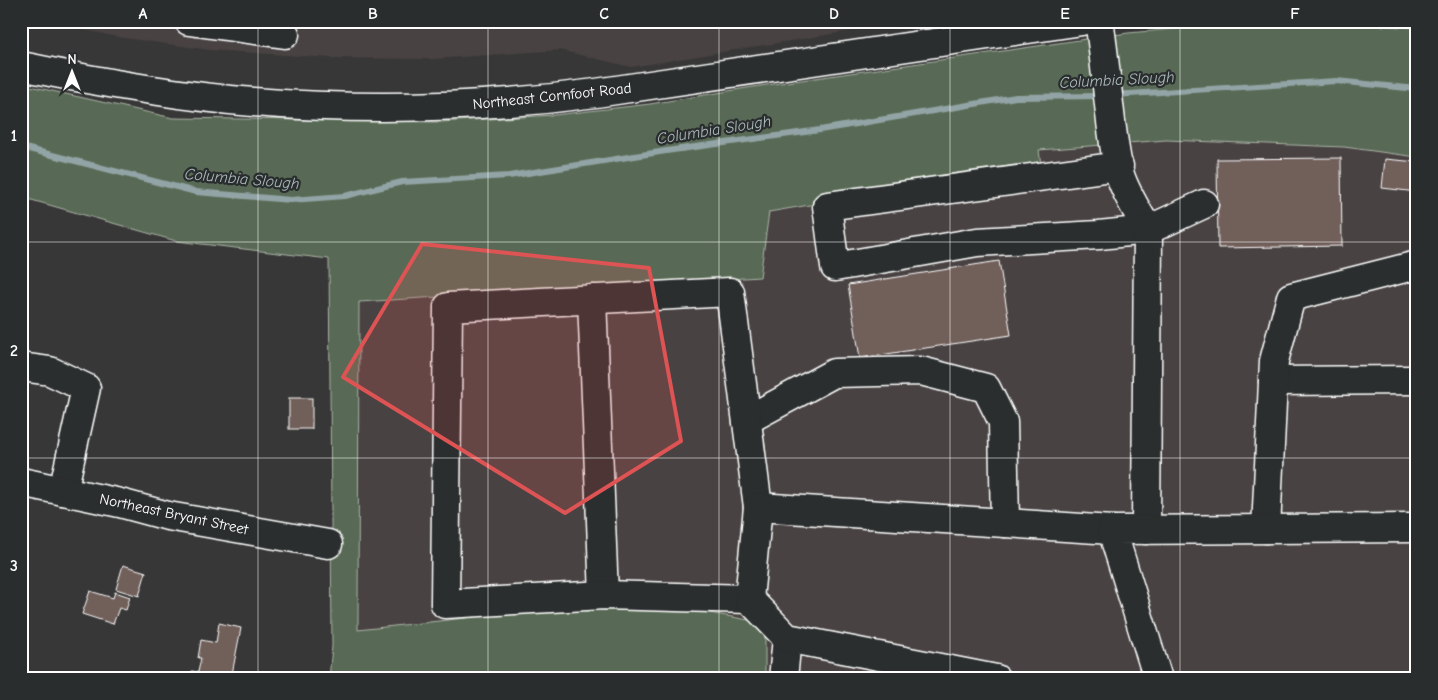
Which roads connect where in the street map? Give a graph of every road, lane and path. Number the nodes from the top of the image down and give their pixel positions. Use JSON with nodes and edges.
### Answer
{"nodes":[{"id":1,"x":189,"y":21,"type":"edge"},
{"id":2,"x":1080,"y":21,"type":"edge"},
{"id":3,"x":1099,"y":21,"type":"edge"},
{"id":4,"x":285,"y":34,"type":"dead end"},
{"id":5,"x":21,"y":66,"type":"edge"},
{"id":6,"x":1117,"y":158,"type":"junction"},
{"id":7,"x":1204,"y":204,"type":"dead end"},
{"id":8,"x":1148,"y":230,"type":"junction"},
{"id":9,"x":1417,"y":265,"type":"edge"},
{"id":10,"x":592,"y":299,"type":"junction"},
{"id":11,"x":21,"y":367,"type":"edge"},
{"id":12,"x":1417,"y":380,"type":"edge"},
{"id":13,"x":1273,"y":381,"type":"junction"},
{"id":14,"x":747,"y":420,"type":"junction"},
{"id":15,"x":21,"y":482,"type":"edge"},
{"id":16,"x":62,"y":491,"type":"junction"},
{"id":17,"x":758,"y":507,"type":"junction"},
{"id":18,"x":1005,"y":523,"type":"junction"},
{"id":19,"x":1417,"y":528,"type":"edge"},
{"id":20,"x":1266,"y":529,"type":"junction"},
{"id":21,"x":1112,"y":530,"type":"junction"},
{"id":22,"x":1146,"y":530,"type":"junction"},
{"id":23,"x":328,"y":544,"type":"dead end"},
{"id":24,"x":604,"y":595,"type":"junction"},
{"id":25,"x":749,"y":599,"type":"junction"},
{"id":26,"x":787,"y":638,"type":"junction"},
{"id":27,"x":783,"y":679,"type":"edge"},
{"id":28,"x":996,"y":679,"type":"edge"},
{"id":29,"x":1158,"y":679,"type":"edge"}],
"edges":[{"from":1,"to":4,"type":"street"},
{"from":2,"to":5,"type":"street","name":"Northeast Cornfoot Road"},
{"from":3,"to":6,"type":"street"},
{"from":6,"to":8,"type":"street"},
{"from":6,"to":8,"type":"street"},
{"from":7,"to":8,"type":"street"},
{"from":8,"to":22,"type":"street"},
{"from":9,"to":13,"type":"street"},
{"from":10,"to":14,"type":"street"},
{"from":10,"to":24,"type":"street"},
{"from":10,"to":24,"type":"street"},
{"from":11,"to":16,"type":"street"},
{"from":12,"to":13,"type":"street"},
{"from":13,"to":20,"type":"street"},
{"from":14,"to":17,"type":"street"},
{"from":14,"to":18,"type":"street"},
{"from":15,"to":16,"type":"street","name":"Northeast Bryant Street"},
{"from":16,"to":23,"type":"street","name":"Northeast Bryant Street"},
{"from":17,"to":18,"type":"street"},
{"from":17,"to":25,"type":"street"},
{"from":18,"to":21,"type":"street"},
{"from":19,"to":20,"type":"street"},
{"from":20,"to":22,"type":"street"},
{"from":21,"to":22,"type":"street"},
{"from":21,"to":29,"type":"street"},
{"from":24,"to":25,"type":"street"},
{"from":25,"to":26,"type":"street"},
{"from":26,"to":27,"type":"street"},
{"from":26,"to":28,"type":"street"}]}
